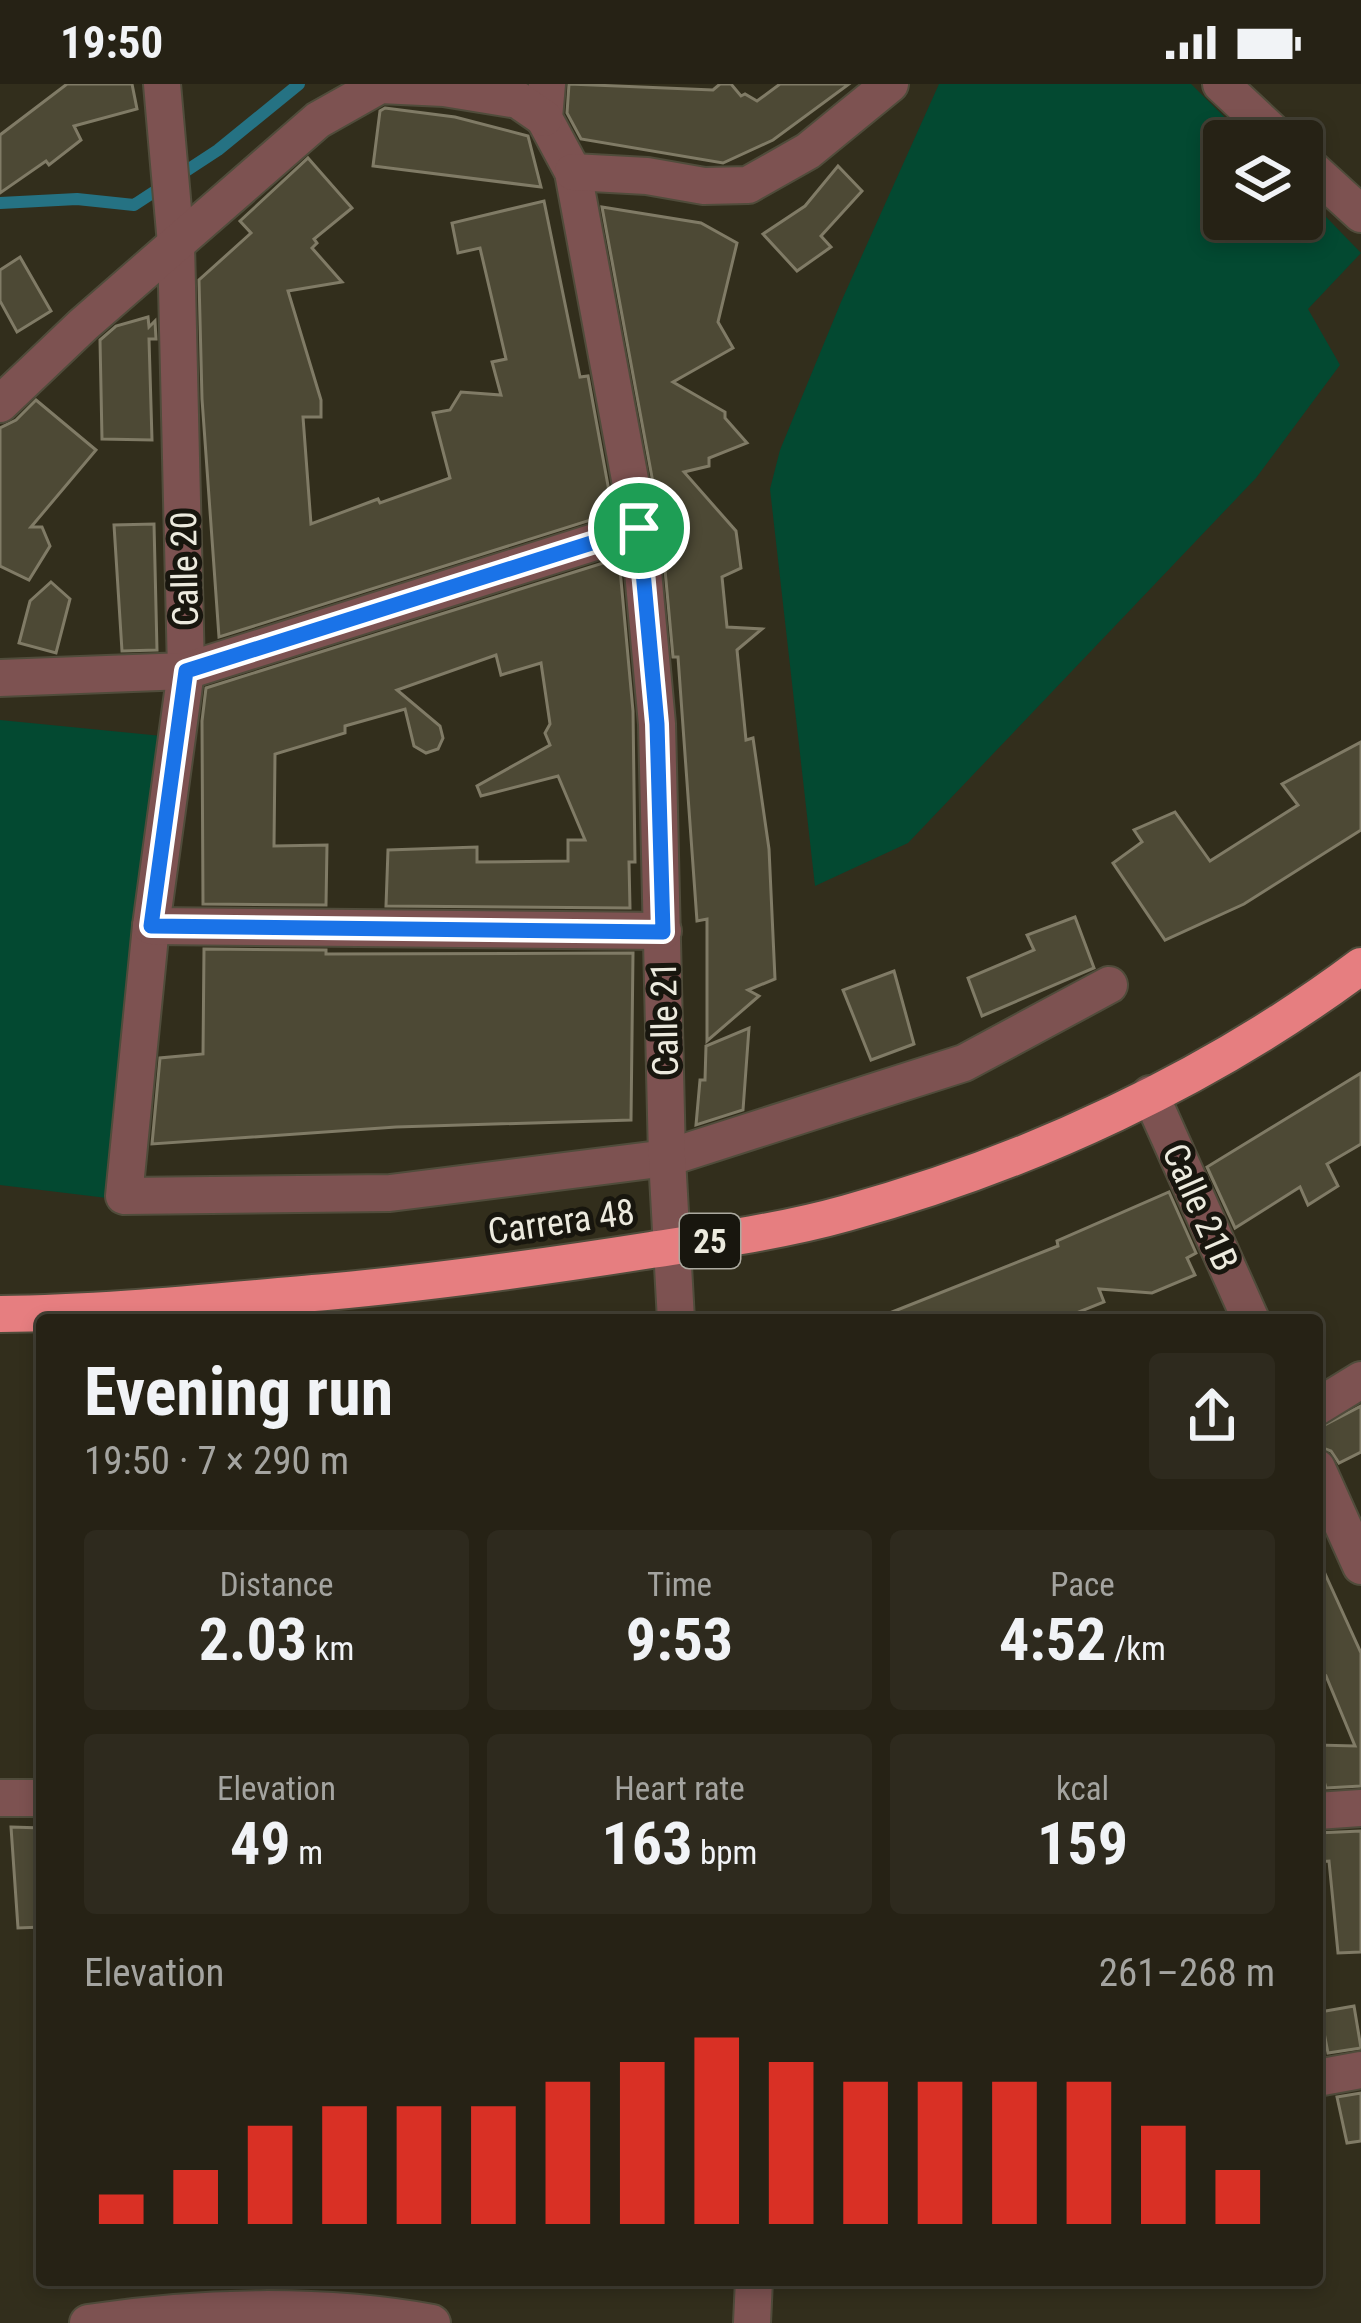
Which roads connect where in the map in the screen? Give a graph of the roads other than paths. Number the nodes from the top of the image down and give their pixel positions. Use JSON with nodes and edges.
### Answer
{"nodes":[{"id":1,"x":162,"y":84,"type":"edge"},
{"id":2,"x":890,"y":84,"type":"edge"},
{"id":3,"x":1221,"y":84,"type":"edge"},
{"id":4,"x":546,"y":101,"type":"edge"},
{"id":5,"x":1260,"y":120,"type":"edge"},
{"id":6,"x":573,"y":172,"type":"junction"},
{"id":7,"x":1323,"y":179,"type":"edge"},
{"id":8,"x":1361,"y":214,"type":"edge"},
{"id":9,"x":175,"y":235,"type":"junction"},
{"id":10,"x":0,"y":404,"type":"edge"},
{"id":11,"x":639,"y":528,"type":"junction"},
{"id":12,"x":186,"y":671,"type":"junction"},
{"id":13,"x":0,"y":677,"type":"edge"},
{"id":14,"x":151,"y":926,"type":"junction"},
{"id":15,"x":663,"y":932,"type":"junction"},
{"id":16,"x":1361,"y":966,"type":"edge"},
{"id":17,"x":1109,"y":985,"type":"dead end"},
{"id":18,"x":1150,"y":1094,"type":"junction"},
{"id":19,"x":667,"y":1158,"type":"junction"},
{"id":20,"x":124,"y":1196,"type":"joint"},
{"id":21,"x":670,"y":1247,"type":"junction"},
{"id":22,"x":676,"y":1314,"type":"edge"},
{"id":23,"x":1248,"y":1314,"type":"edge"},
{"id":24,"x":0,"y":1315,"type":"edge"},
{"id":25,"x":1361,"y":1380,"type":"edge"},
{"id":26,"x":1323,"y":1403,"type":"edge"},
{"id":27,"x":1323,"y":1481,"type":"edge"},
{"id":28,"x":1361,"y":1566,"type":"edge"},
{"id":29,"x":0,"y":1798,"type":"edge"},
{"id":30,"x":36,"y":1798,"type":"edge"},
{"id":31,"x":1361,"y":1808,"type":"edge"},
{"id":32,"x":1323,"y":1810,"type":"edge"},
{"id":33,"x":1361,"y":2070,"type":"edge"},
{"id":34,"x":1323,"y":2077,"type":"edge"},
{"id":35,"x":754,"y":2286,"type":"edge"},
{"id":36,"x":88,"y":2323,"type":"edge"},
{"id":37,"x":432,"y":2323,"type":"edge"},
{"id":38,"x":752,"y":2323,"type":"edge"}],
"edges":[{"from":1,"to":9,"type":"street","name":"Calle 20"},
{"from":2,"to":6,"type":"street"},
{"from":3,"to":5,"type":"street"},
{"from":4,"to":6,"type":"street","name":"Calle 21"},
{"from":4,"to":9,"type":"street"},
{"from":6,"to":11,"type":"street","name":"Calle 21"},
{"from":7,"to":8,"type":"street"},
{"from":9,"to":10,"type":"street"},
{"from":9,"to":12,"type":"street","name":"Calle 20"},
{"from":11,"to":12,"type":"street"},
{"from":11,"to":15,"type":"street","name":"Calle 21"},
{"from":12,"to":13,"type":"street"},
{"from":12,"to":14,"type":"street","name":"Calle 20"},
{"from":14,"to":15,"type":"street"},
{"from":14,"to":20,"type":"street","name":"Calle 20"},
{"from":15,"to":19,"type":"street","name":"Calle 21"},
{"from":16,"to":18,"type":"highway","name":"Carrera 48","number":"25"},
{"from":17,"to":19,"type":"street","name":"Carrera 48"},
{"from":18,"to":21,"type":"highway","name":"Carrera 48","number":"25"},
{"from":18,"to":23,"type":"street","name":"Calle 21B"},
{"from":19,"to":20,"type":"street","name":"Carrera 48"},
{"from":19,"to":21,"type":"street","name":"Calle 21"},
{"from":21,"to":22,"type":"street","name":"Calle 21"},
{"from":21,"to":24,"type":"highway","name":"Carrera 48","number":"25"},
{"from":25,"to":26,"type":"street"},
{"from":27,"to":28,"type":"street"},
{"from":29,"to":30,"type":"street"},
{"from":31,"to":32,"type":"street"},
{"from":33,"to":34,"type":"street"},
{"from":35,"to":38,"type":"street"},
{"from":36,"to":37,"type":"street"}]}
